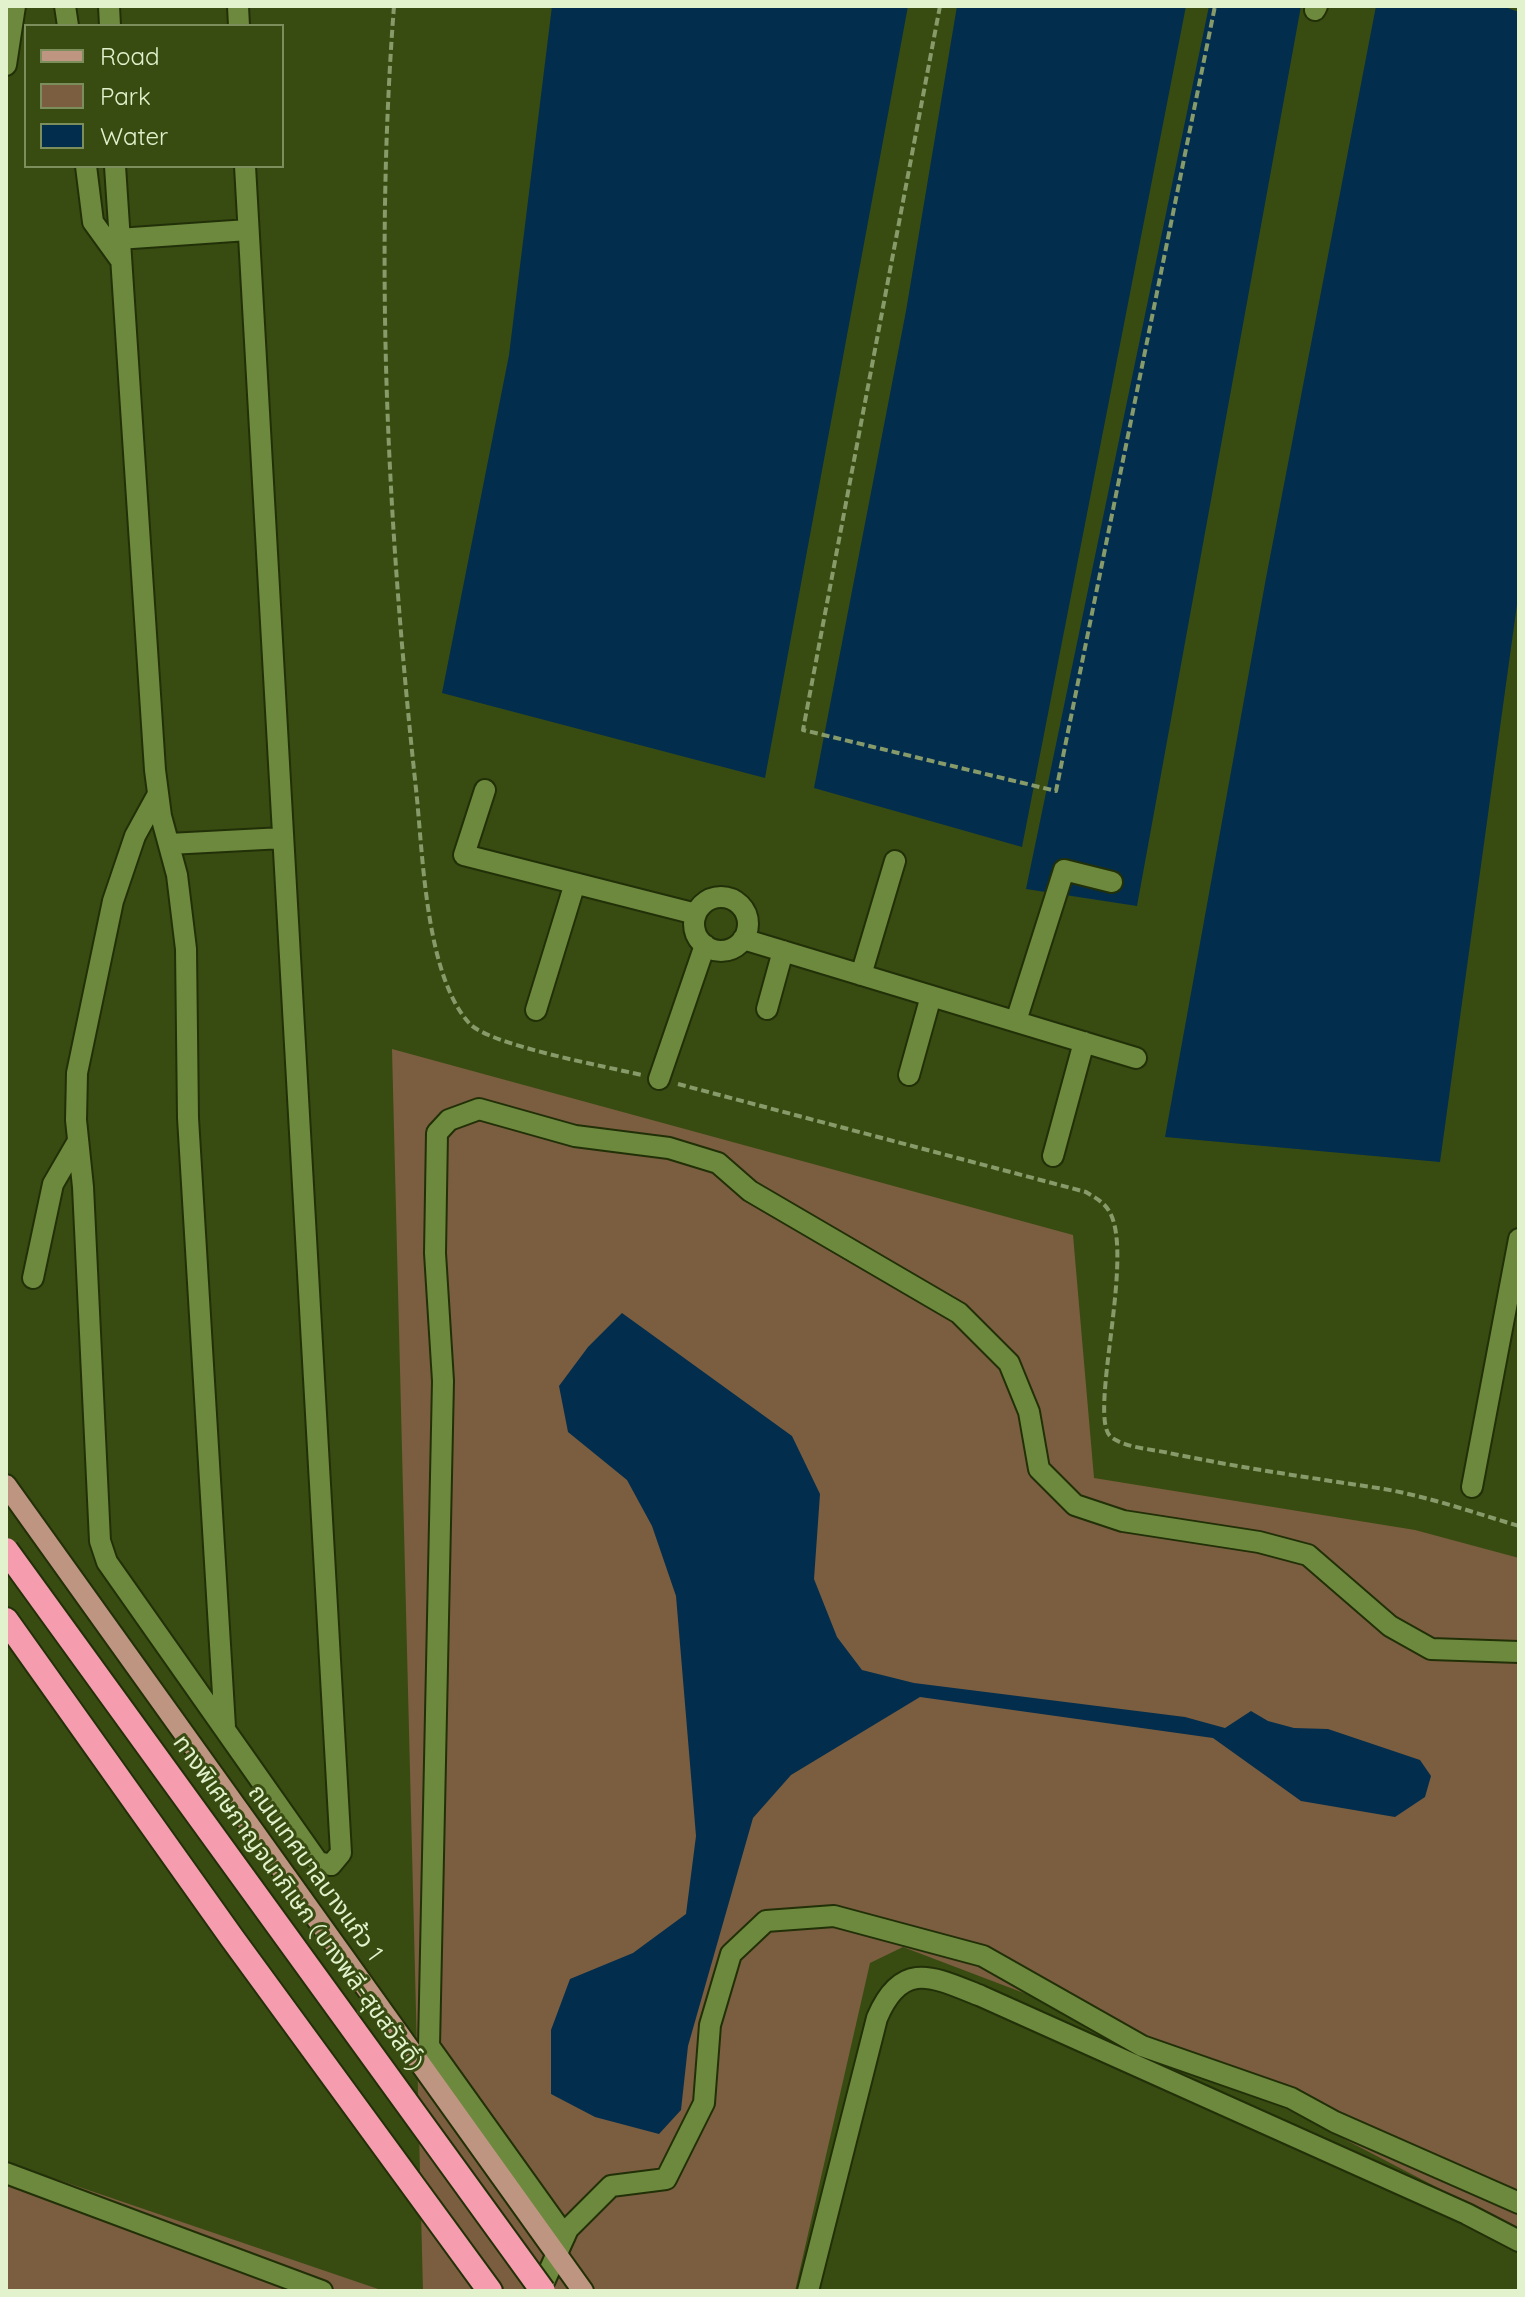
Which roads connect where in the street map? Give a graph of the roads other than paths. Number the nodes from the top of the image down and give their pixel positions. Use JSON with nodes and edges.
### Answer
{"nodes":[{"id":1,"x":15,"y":6,"type":"edge"},
{"id":2,"x":6,"y":65,"type":"edge"},
{"id":3,"x":86,"y":168,"type":"edge"},
{"id":4,"x":115,"y":168,"type":"edge"},
{"id":5,"x":245,"y":168,"type":"edge"},
{"id":6,"x":248,"y":230,"type":"junction"},
{"id":7,"x":118,"y":248,"type":"junction"},
{"id":8,"x":485,"y":790,"type":"dead end"},
{"id":9,"x":158,"y":794,"type":"junction"},
{"id":10,"x":283,"y":838,"type":"junction"},
{"id":11,"x":169,"y":844,"type":"junction"},
{"id":12,"x":895,"y":861,"type":"dead end"},
{"id":13,"x":1112,"y":882,"type":"dead end"},
{"id":14,"x":575,"y":883,"type":"junction"},
{"id":15,"x":696,"y":914,"type":"junction"},
{"id":16,"x":743,"y":939,"type":"junction"},
{"id":17,"x":705,"y":945,"type":"junction"},
{"id":18,"x":783,"y":951,"type":"junction"},
{"id":19,"x":861,"y":975,"type":"junction"},
{"id":20,"x":931,"y":996,"type":"junction"},
{"id":21,"x":767,"y":1009,"type":"dead end"},
{"id":22,"x":536,"y":1010,"type":"dead end"},
{"id":23,"x":1016,"y":1021,"type":"junction"},
{"id":24,"x":1084,"y":1042,"type":"junction"},
{"id":25,"x":1136,"y":1058,"type":"dead end"},
{"id":26,"x":909,"y":1075,"type":"dead end"},
{"id":27,"x":659,"y":1079,"type":"road end"},
{"id":28,"x":78,"y":1141,"type":"junction"},
{"id":29,"x":1053,"y":1156,"type":"dead end"},
{"id":30,"x":1519,"y":1239,"type":"edge"},
{"id":31,"x":33,"y":1278,"type":"dead end"},
{"id":32,"x":6,"y":1485,"type":"edge"},
{"id":33,"x":1472,"y":1487,"type":"dead end"},
{"id":34,"x":6,"y":1550,"type":"edge"},
{"id":35,"x":6,"y":1620,"type":"edge"},
{"id":36,"x":1519,"y":1652,"type":"edge"},
{"id":37,"x":225,"y":1727,"type":"junction"},
{"id":38,"x":6,"y":2173,"type":"edge"},
{"id":39,"x":1519,"y":2203,"type":"edge"},
{"id":40,"x":1519,"y":2241,"type":"edge"},
{"id":41,"x":561,"y":2245,"type":"junction"},
{"id":42,"x":322,"y":2291,"type":"edge"},
{"id":43,"x":490,"y":2291,"type":"edge"},
{"id":44,"x":541,"y":2291,"type":"edge"},
{"id":45,"x":583,"y":2291,"type":"edge"},
{"id":46,"x":808,"y":2291,"type":"edge"}],
"edges":[{"from":1,"to":2,"type":"street"},
{"from":3,"to":7,"type":"street"},
{"from":4,"to":7,"type":"street"},
{"from":5,"to":6,"type":"street"},
{"from":6,"to":7,"type":"street"},
{"from":6,"to":10,"type":"street"},
{"from":7,"to":9,"type":"street"},
{"from":8,"to":14,"type":"street"},
{"from":9,"to":11,"type":"street"},
{"from":9,"to":28,"type":"street"},
{"from":10,"to":11,"type":"street"},
{"from":10,"to":37,"type":"street"},
{"from":11,"to":37,"type":"street"},
{"from":12,"to":19,"type":"street"},
{"from":13,"to":23,"type":"street"},
{"from":14,"to":15,"type":"street"},
{"from":14,"to":22,"type":"street"},
{"from":15,"to":16,"type":"street"},
{"from":15,"to":17,"type":"street"},
{"from":16,"to":17,"type":"street"},
{"from":16,"to":18,"type":"street"},
{"from":17,"to":27,"type":"street"},
{"from":18,"to":19,"type":"street"},
{"from":18,"to":21,"type":"street"},
{"from":19,"to":20,"type":"street"},
{"from":20,"to":23,"type":"street"},
{"from":20,"to":26,"type":"street"},
{"from":23,"to":24,"type":"street"},
{"from":24,"to":25,"type":"street"},
{"from":24,"to":29,"type":"street"},
{"from":28,"to":31,"type":"street"},
{"from":28,"to":37,"type":"street"},
{"from":30,"to":33,"type":"street"},
{"from":32,"to":41,"type":"main road","name":"ถนนเทศบาลบางแก้ว 1"},
{"from":34,"to":44,"type":"highway","name":"ทางพิเศษกาญจนาภิเษก (บางพลี-สุขสวัสดิ์)","bridge":true},
{"from":35,"to":43,"type":"highway"},
{"from":36,"to":41,"type":"street"},
{"from":38,"to":42,"type":"street"},
{"from":39,"to":41,"type":"street"},
{"from":40,"to":46,"type":"street"},
{"from":41,"to":44,"type":"street"},
{"from":41,"to":45,"type":"main road","name":"ถนนเทศบาลบางแก้ว 1"}]}
